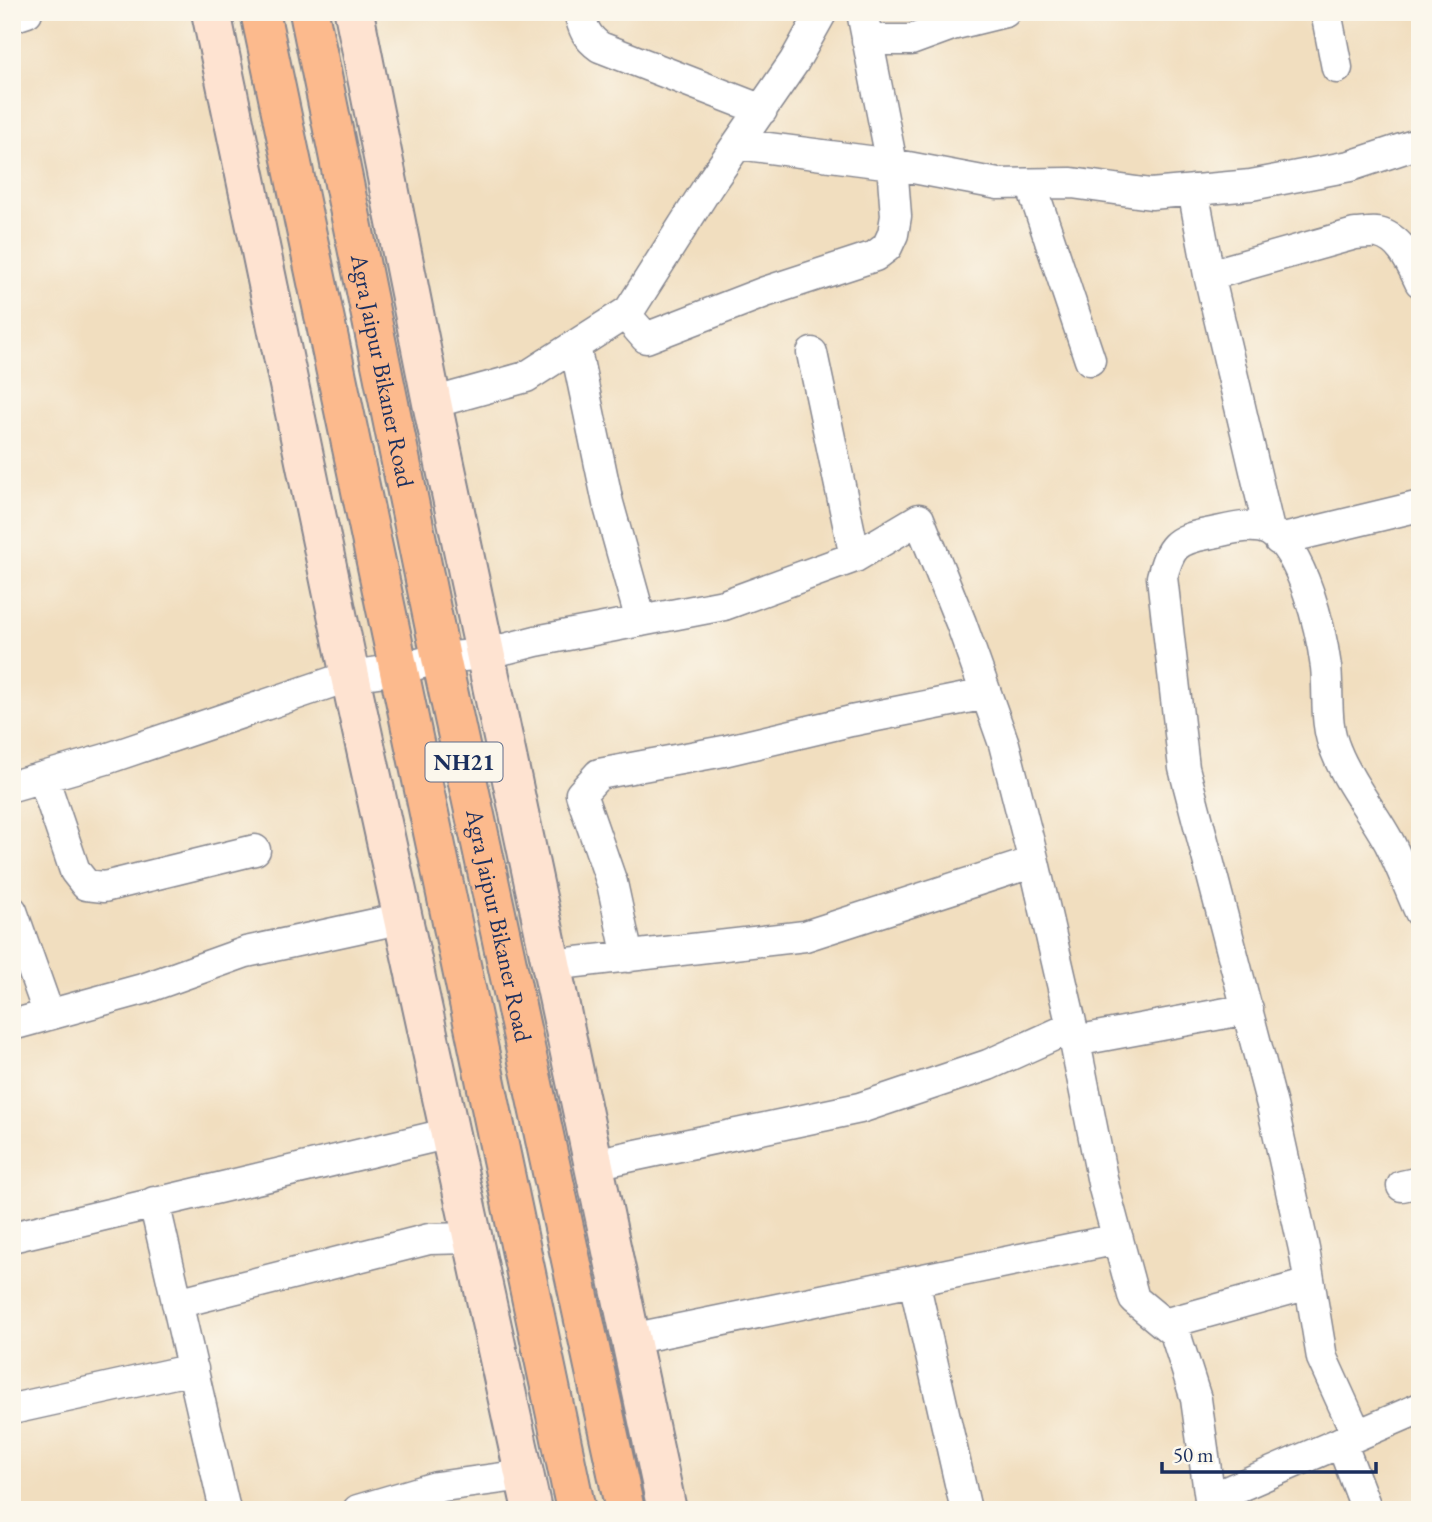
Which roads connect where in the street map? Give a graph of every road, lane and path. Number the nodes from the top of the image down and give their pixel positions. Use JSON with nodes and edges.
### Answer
{"nodes":[{"id":1,"x":27,"y":12,"type":"edge"},
{"id":2,"x":211,"y":12,"type":"edge"},
{"id":3,"x":260,"y":12,"type":"edge"},
{"id":4,"x":309,"y":12,"type":"edge"},
{"id":5,"x":354,"y":12,"type":"edge"},
{"id":6,"x":579,"y":12,"type":"edge"},
{"id":7,"x":822,"y":12,"type":"edge"},
{"id":8,"x":1326,"y":12,"type":"edge"},
{"id":9,"x":992,"y":14,"type":"edge"},
{"id":10,"x":12,"y":17,"type":"edge"},
{"id":11,"x":864,"y":26,"type":"edge"},
{"id":12,"x":1336,"y":68,"type":"dead end"},
{"id":13,"x":762,"y":110,"type":"junction"},
{"id":14,"x":1420,"y":143,"type":"edge"},
{"id":15,"x":738,"y":144,"type":"junction"},
{"id":16,"x":892,"y":164,"type":"junction"},
{"id":17,"x":1031,"y":184,"type":"junction"},
{"id":18,"x":1193,"y":190,"type":"junction"},
{"id":19,"x":1209,"y":275,"type":"junction"},
{"id":20,"x":1420,"y":282,"type":"edge"},
{"id":21,"x":625,"y":314,"type":"junction"},
{"id":22,"x":575,"y":346,"type":"junction"},
{"id":23,"x":812,"y":353,"type":"dead end"},
{"id":24,"x":1090,"y":360,"type":"dead end"},
{"id":25,"x":432,"y":403,"type":"junction"},
{"id":26,"x":1420,"y":506,"type":"edge"},
{"id":27,"x":1274,"y":535,"type":"junction"},
{"id":28,"x":855,"y":557,"type":"junction"},
{"id":29,"x":641,"y":621,"type":"junction"},
{"id":30,"x":485,"y":654,"type":"junction"},
{"id":31,"x":441,"y":658,"type":"junction"},
{"id":32,"x":399,"y":669,"type":"junction"},
{"id":33,"x":349,"y":676,"type":"junction"},
{"id":34,"x":986,"y":694,"type":"junction"},
{"id":35,"x":43,"y":777,"type":"junction"},
{"id":36,"x":12,"y":786,"type":"edge"},
{"id":37,"x":255,"y":850,"type":"dead end"},
{"id":38,"x":1034,"y":862,"type":"junction"},
{"id":39,"x":1420,"y":912,"type":"edge"},
{"id":40,"x":403,"y":918,"type":"junction"},
{"id":41,"x":15,"y":928,"type":"edge"},
{"id":42,"x":628,"y":957,"type":"junction"},
{"id":43,"x":551,"y":965,"type":"junction"},
{"id":44,"x":1248,"y":1009,"type":"junction"},
{"id":45,"x":48,"y":1015,"type":"junction"},
{"id":46,"x":12,"y":1025,"type":"edge"},
{"id":47,"x":1073,"y":1034,"type":"junction"},
{"id":48,"x":450,"y":1133,"type":"junction"},
{"id":49,"x":594,"y":1164,"type":"junction"},
{"id":50,"x":154,"y":1202,"type":"junction"},
{"id":51,"x":12,"y":1237,"type":"edge"},
{"id":52,"x":472,"y":1238,"type":"junction"},
{"id":53,"x":1118,"y":1239,"type":"junction"},
{"id":54,"x":914,"y":1281,"type":"junction"},
{"id":55,"x":1310,"y":1284,"type":"junction"},
{"id":56,"x":177,"y":1303,"type":"junction"},
{"id":57,"x":1164,"y":1324,"type":"junction"},
{"id":58,"x":631,"y":1339,"type":"junction"},
{"id":59,"x":193,"y":1369,"type":"junction"},
{"id":60,"x":1420,"y":1408,"type":"edge"},
{"id":61,"x":12,"y":1409,"type":"edge"},
{"id":62,"x":1349,"y":1439,"type":"junction"},
{"id":63,"x":528,"y":1493,"type":"edge"},
{"id":64,"x":225,"y":1510,"type":"edge"},
{"id":65,"x":358,"y":1510,"type":"edge"},
{"id":66,"x":576,"y":1510,"type":"edge"},
{"id":67,"x":625,"y":1510,"type":"edge"},
{"id":68,"x":667,"y":1510,"type":"edge"},
{"id":69,"x":966,"y":1510,"type":"edge"},
{"id":70,"x":1367,"y":1510,"type":"edge"}],
"edges":[{"from":1,"to":10,"type":"street"},
{"from":2,"to":33,"type":"street"},
{"from":3,"to":32,"type":"highway","name":"Agra Jaipur Bikaner Road","number":"NH21"},
{"from":4,"to":31,"type":"highway","name":"Agra Jaipur Bikaner Road","number":"NH21"},
{"from":5,"to":25,"type":"street"},
{"from":6,"to":13,"type":"street"},
{"from":7,"to":13,"type":"street"},
{"from":8,"to":12,"type":"street"},
{"from":9,"to":11,"type":"street"},
{"from":11,"to":16,"type":"street"},
{"from":13,"to":15,"type":"street"},
{"from":14,"to":18,"type":"street"},
{"from":15,"to":16,"type":"street"},
{"from":15,"to":21,"type":"street"},
{"from":16,"to":17,"type":"street"},
{"from":16,"to":21,"type":"street"},
{"from":17,"to":18,"type":"street"},
{"from":17,"to":24,"type":"street"},
{"from":18,"to":19,"type":"street"},
{"from":19,"to":20,"type":"street"},
{"from":19,"to":27,"type":"street"},
{"from":21,"to":22,"type":"street"},
{"from":22,"to":25,"type":"street"},
{"from":22,"to":29,"type":"street"},
{"from":23,"to":28,"type":"street"},
{"from":25,"to":30,"type":"street"},
{"from":26,"to":27,"type":"street"},
{"from":27,"to":39,"type":"street"},
{"from":27,"to":44,"type":"street"},
{"from":28,"to":29,"type":"street"},
{"from":28,"to":34,"type":"street"},
{"from":29,"to":30,"type":"street"},
{"from":30,"to":31,"type":"street"},
{"from":30,"to":43,"type":"street"},
{"from":31,"to":32,"type":"street"},
{"from":31,"to":67,"type":"highway","name":"Agra Jaipur Bikaner Road","number":"NH21"},
{"from":32,"to":33,"type":"street"},
{"from":32,"to":66,"type":"highway","name":"Agra Jaipur Bikaner Road","number":"NH21"},
{"from":33,"to":35,"type":"street"},
{"from":33,"to":40,"type":"street"},
{"from":34,"to":38,"type":"street"},
{"from":34,"to":42,"type":"street"},
{"from":35,"to":36,"type":"street"},
{"from":35,"to":37,"type":"street"},
{"from":38,"to":42,"type":"street"},
{"from":38,"to":47,"type":"street"},
{"from":40,"to":45,"type":"street"},
{"from":40,"to":48,"type":"street"},
{"from":41,"to":45,"type":"street"},
{"from":42,"to":43,"type":"street"},
{"from":43,"to":49,"type":"street"},
{"from":44,"to":47,"type":"street"},
{"from":44,"to":55,"type":"street"},
{"from":45,"to":46,"type":"street"},
{"from":47,"to":49,"type":"street"},
{"from":47,"to":53,"type":"street"},
{"from":48,"to":50,"type":"street"},
{"from":48,"to":52,"type":"street"},
{"from":49,"to":58,"type":"street"},
{"from":50,"to":51,"type":"street"},
{"from":50,"to":56,"type":"street"},
{"from":52,"to":56,"type":"street"},
{"from":52,"to":63,"type":"street"},
{"from":53,"to":54,"type":"street"},
{"from":53,"to":57,"type":"street"},
{"from":54,"to":58,"type":"street"},
{"from":54,"to":69,"type":"street"},
{"from":55,"to":57,"type":"street"},
{"from":55,"to":62,"type":"street"},
{"from":56,"to":59,"type":"street"},
{"from":57,"to":62,"type":"street"},
{"from":58,"to":68,"type":"street"},
{"from":59,"to":61,"type":"street"},
{"from":59,"to":64,"type":"street"},
{"from":60,"to":62,"type":"street"},
{"from":62,"to":70,"type":"street"},
{"from":63,"to":65,"type":"street"}]}
